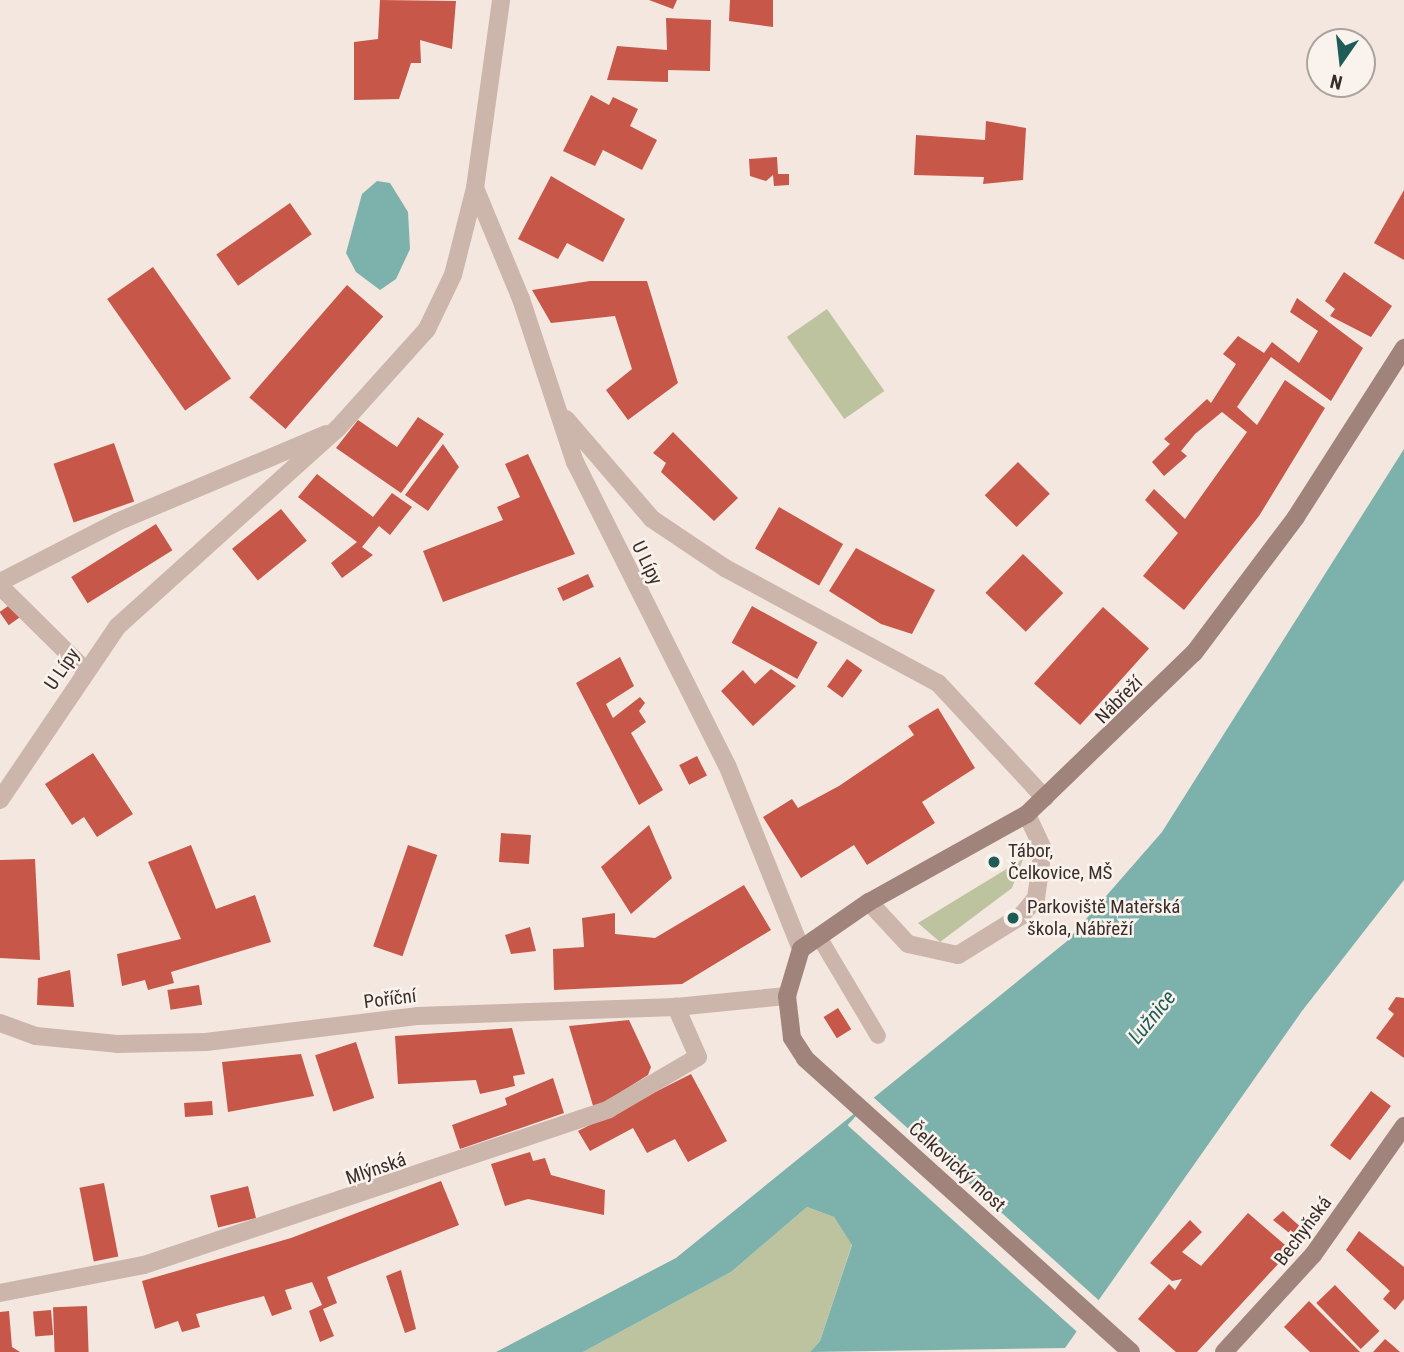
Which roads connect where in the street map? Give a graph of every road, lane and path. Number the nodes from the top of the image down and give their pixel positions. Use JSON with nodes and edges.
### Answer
{"nodes":[{"id":1,"x":501,"y":0,"type":"edge"},
{"id":2,"x":475,"y":188,"type":"junction"},
{"id":3,"x":1404,"y":348,"type":"edge"},
{"id":4,"x":557,"y":408,"type":"junction"},
{"id":5,"x":338,"y":428,"type":"junction"},
{"id":6,"x":0,"y":584,"type":"edge"},
{"id":7,"x":85,"y":670,"type":"junction"},
{"id":8,"x":1045,"y":798,"type":"junction"},
{"id":9,"x":0,"y":800,"type":"edge"},
{"id":10,"x":1027,"y":814,"type":"junction"},
{"id":11,"x":869,"y":902,"type":"junction"},
{"id":12,"x":819,"y":937,"type":"junction"},
{"id":13,"x":801,"y":949,"type":"junction"},
{"id":14,"x":787,"y":996,"type":"junction"},
{"id":15,"x":676,"y":1007,"type":"junction"},
{"id":16,"x":0,"y":1023,"type":"edge"},
{"id":17,"x":878,"y":1036,"type":"dead end"},
{"id":18,"x":1404,"y":1126,"type":"edge"},
{"id":19,"x":0,"y":1293,"type":"edge"},
{"id":20,"x":1131,"y":1352,"type":"edge"},
{"id":21,"x":1224,"y":1352,"type":"edge"}],
"edges":[{"from":1,"to":2,"type":"street","name":"U Lípy"},
{"from":2,"to":4,"type":"street","name":"U Lípy"},
{"from":2,"to":5,"type":"street","name":"U Lípy"},
{"from":3,"to":8,"type":"street","name":"Nábřeží"},
{"from":4,"to":8,"type":"street"},
{"from":4,"to":13,"type":"street","name":"U Lípy"},
{"from":5,"to":6,"type":"street"},
{"from":5,"to":7,"type":"street","name":"U Lípy"},
{"from":6,"to":7,"type":"street"},
{"from":7,"to":9,"type":"street","name":"U Lípy"},
{"from":8,"to":10,"type":"street","name":"Nábřeží"},
{"from":10,"to":11,"type":"street","name":"Nábřeží"},
{"from":10,"to":11,"type":"street"},
{"from":11,"to":12,"type":"street","name":"Nábřeží"},
{"from":12,"to":13,"type":"street","name":"Nábřeží"},
{"from":12,"to":17,"type":"lane"},
{"from":13,"to":14,"type":"street"},
{"from":14,"to":15,"type":"street","name":"Poříční"},
{"from":14,"to":20,"type":"street","name":"Čelkovický most"},
{"from":15,"to":16,"type":"street","name":"Poříční"},
{"from":15,"to":19,"type":"street","name":"Mlýnská"},
{"from":18,"to":21,"type":"street","name":"Bechyňská"}]}
